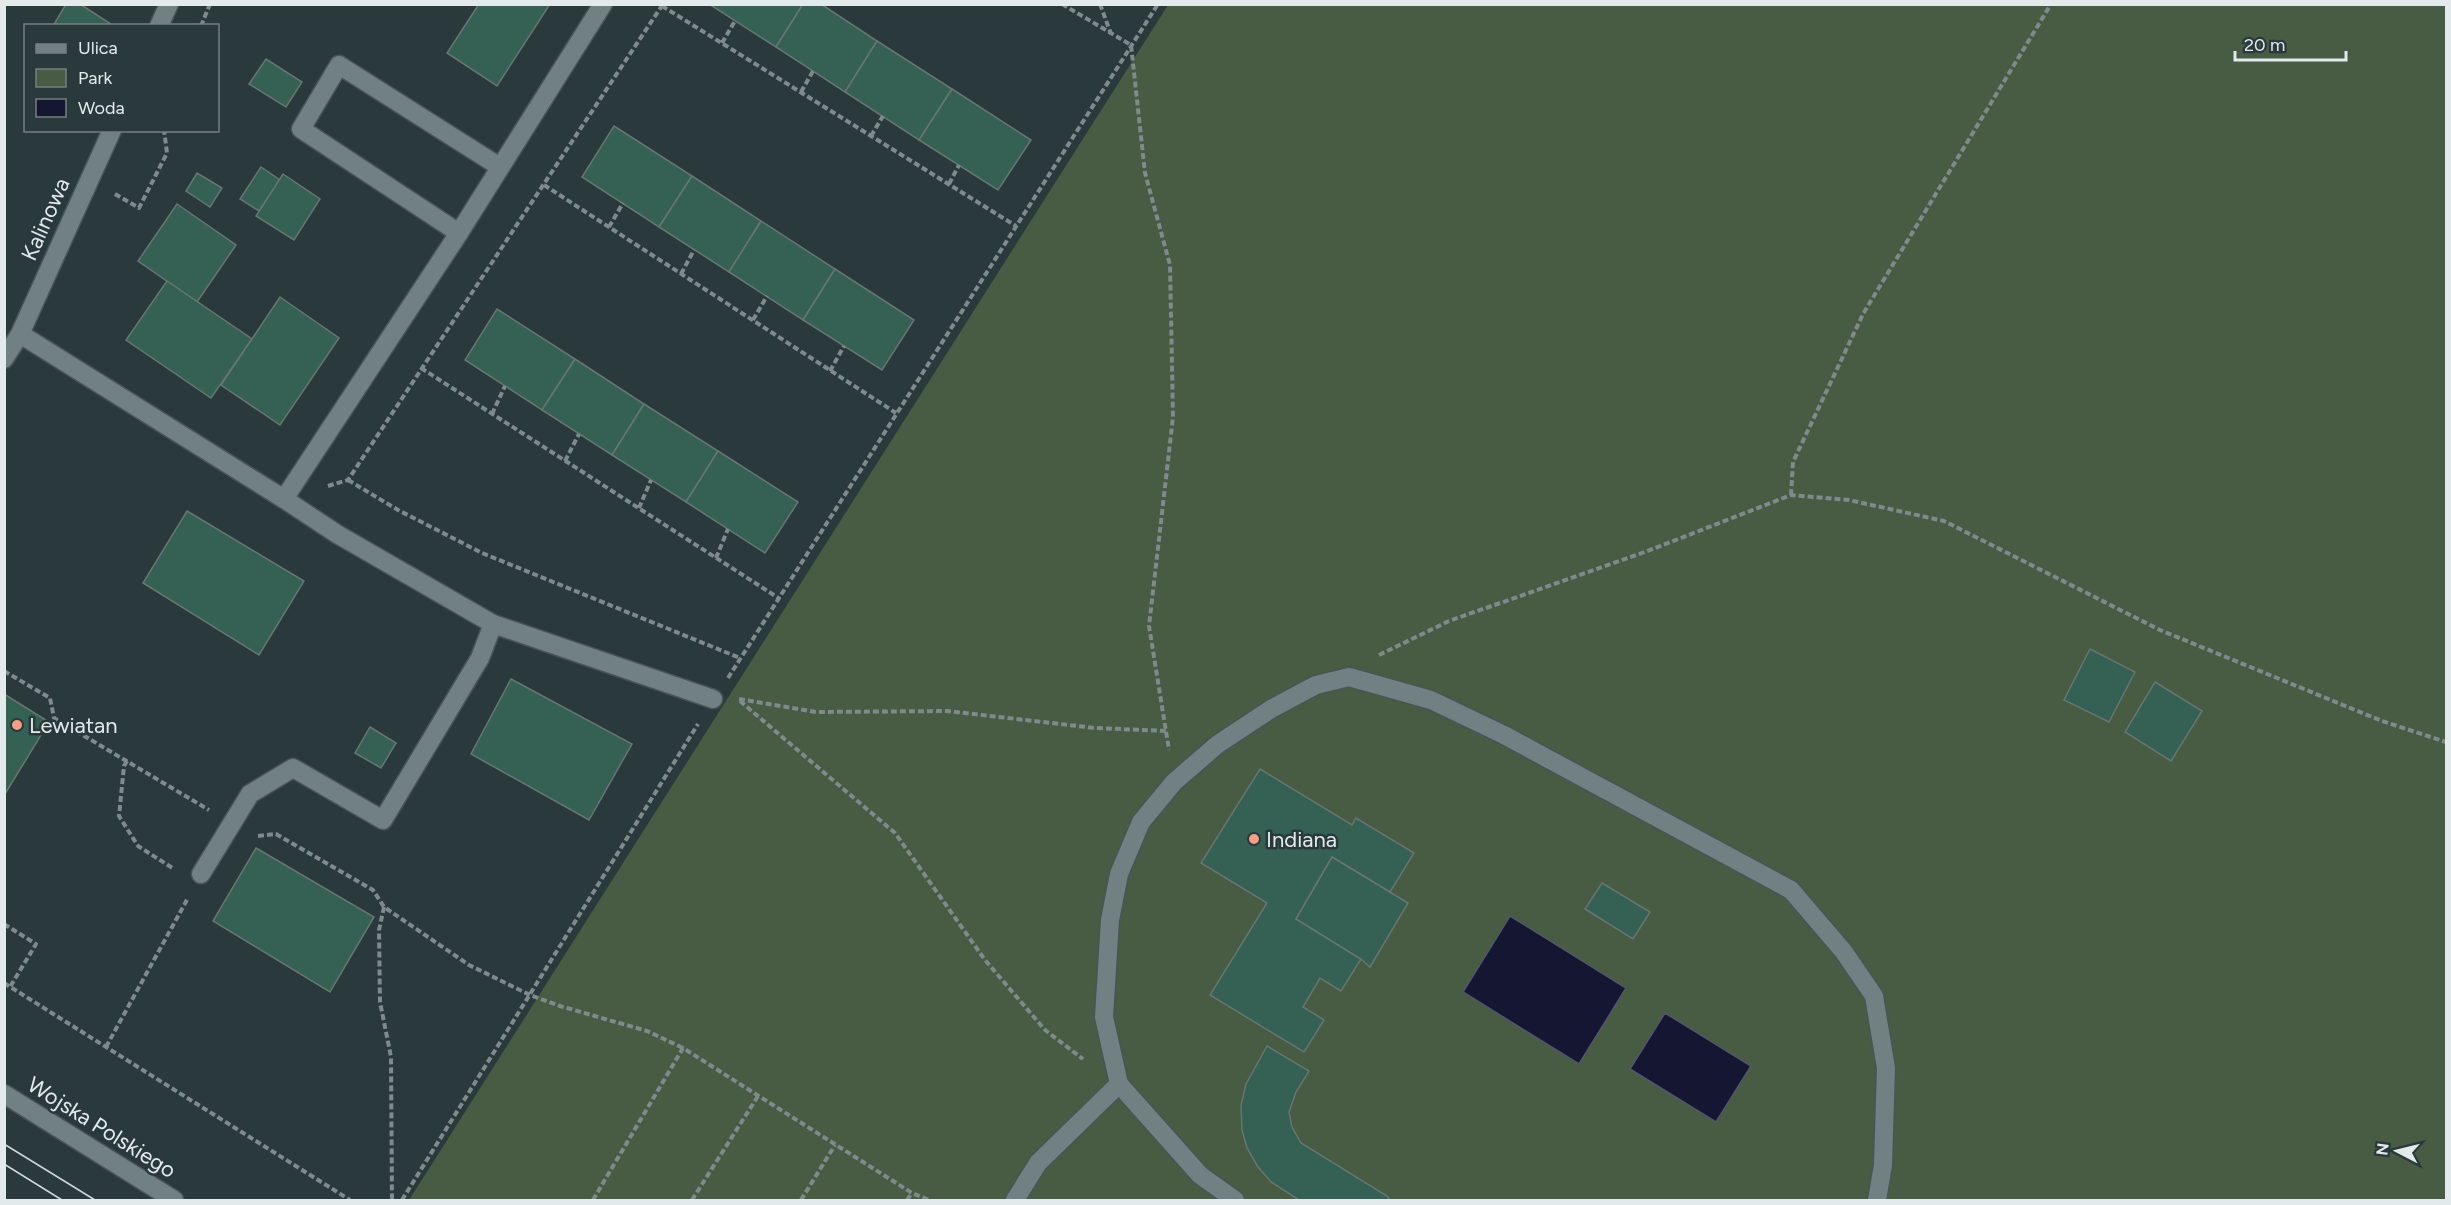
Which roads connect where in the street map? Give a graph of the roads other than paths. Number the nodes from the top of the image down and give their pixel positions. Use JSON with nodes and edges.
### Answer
{"nodes":[{"id":1,"x":169,"y":4,"type":"edge"},
{"id":2,"x":603,"y":4,"type":"edge"},
{"id":3,"x":160,"y":24,"type":"edge"},
{"id":4,"x":110,"y":132,"type":"edge"},
{"id":5,"x":500,"y":167,"type":"junction"},
{"id":6,"x":459,"y":232,"type":"junction"},
{"id":7,"x":12,"y":329,"type":"edge"},
{"id":8,"x":4,"y":359,"type":"edge"},
{"id":9,"x":284,"y":499,"type":"junction"},
{"id":10,"x":493,"y":624,"type":"junction"},
{"id":11,"x":713,"y":699,"type":"road end"},
{"id":12,"x":199,"y":878,"type":"road end"},
{"id":13,"x":1119,"y":1084,"type":"junction"},
{"id":14,"x":4,"y":1094,"type":"edge"},
{"id":15,"x":174,"y":1200,"type":"edge"},
{"id":16,"x":1015,"y":1200,"type":"edge"},
{"id":17,"x":1235,"y":1200,"type":"edge"},
{"id":18,"x":1876,"y":1200,"type":"edge"}],
"edges":[{"from":1,"to":3,"type":"street"},
{"from":2,"to":5,"type":"street"},
{"from":4,"to":7,"type":"street","name":"Kalinowa"},
{"from":5,"to":6,"type":"street"},
{"from":5,"to":6,"type":"street"},
{"from":6,"to":9,"type":"street"},
{"from":7,"to":8,"type":"street","name":"Kalinowa"},
{"from":7,"to":9,"type":"street"},
{"from":9,"to":10,"type":"street"},
{"from":10,"to":11,"type":"street"},
{"from":10,"to":12,"type":"street"},
{"from":13,"to":16,"type":"street"},
{"from":13,"to":17,"type":"street"},
{"from":13,"to":18,"type":"street"},
{"from":14,"to":15,"type":"street","name":"Wojska Polskiego"}]}
